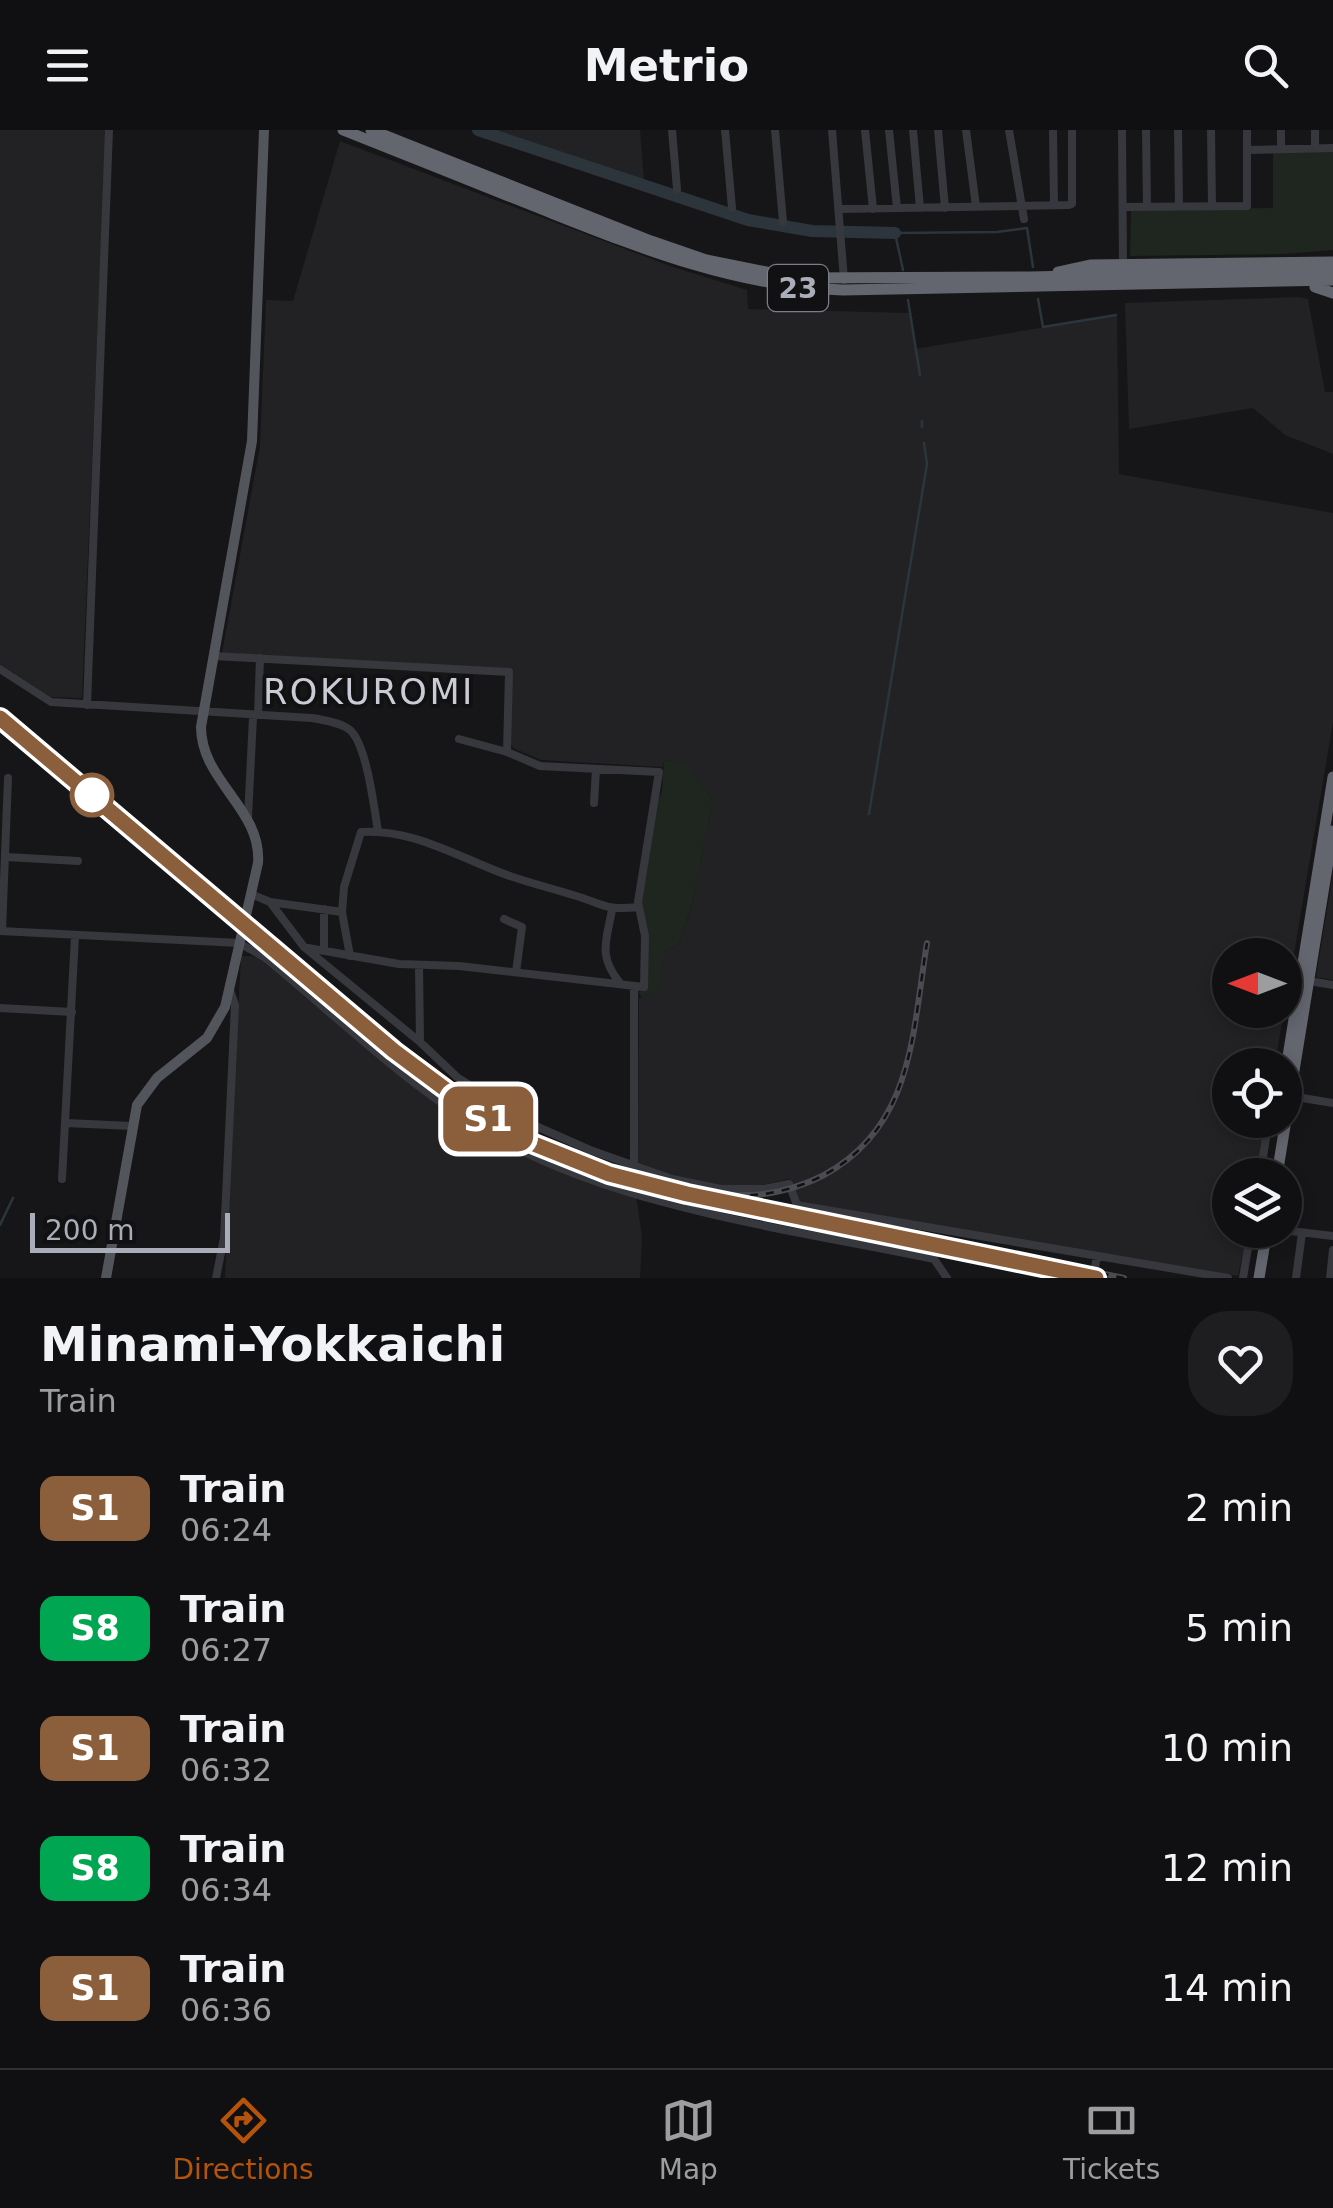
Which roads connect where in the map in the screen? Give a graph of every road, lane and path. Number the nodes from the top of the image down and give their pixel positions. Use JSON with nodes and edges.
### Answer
{"nodes":[{"id":1,"x":109,"y":130,"type":"edge"},
{"id":2,"x":264,"y":130,"type":"edge"},
{"id":3,"x":343,"y":130,"type":"edge"},
{"id":4,"x":372,"y":130,"type":"edge"},
{"id":5,"x":672,"y":130,"type":"edge"},
{"id":6,"x":725,"y":130,"type":"edge"},
{"id":7,"x":775,"y":130,"type":"edge"},
{"id":8,"x":832,"y":130,"type":"edge"},
{"id":9,"x":865,"y":130,"type":"edge"},
{"id":10,"x":889,"y":130,"type":"edge"},
{"id":11,"x":913,"y":130,"type":"edge"},
{"id":12,"x":938,"y":130,"type":"edge"},
{"id":13,"x":966,"y":130,"type":"edge"},
{"id":14,"x":1008,"y":130,"type":"edge"},
{"id":15,"x":1053,"y":130,"type":"edge"},
{"id":16,"x":1072,"y":130,"type":"edge"},
{"id":17,"x":1122,"y":130,"type":"edge"},
{"id":18,"x":1146,"y":130,"type":"edge"},
{"id":19,"x":1178,"y":130,"type":"edge"},
{"id":20,"x":1211,"y":130,"type":"edge"},
{"id":21,"x":1246,"y":130,"type":"edge"},
{"id":22,"x":1280,"y":130,"type":"edge"},
{"id":23,"x":1315,"y":130,"type":"edge"},
{"id":24,"x":1316,"y":148,"type":"junction"},
{"id":25,"x":1333,"y":148,"type":"edge"},
{"id":26,"x":1281,"y":149,"type":"junction"},
{"id":27,"x":1247,"y":150,"type":"junction"},
{"id":28,"x":677,"y":189,"type":"dead end"},
{"id":29,"x":1054,"y":205,"type":"junction"},
{"id":30,"x":976,"y":206,"type":"junction"},
{"id":31,"x":1021,"y":206,"type":"junction"},
{"id":32,"x":1179,"y":206,"type":"junction"},
{"id":33,"x":1212,"y":206,"type":"junction"},
{"id":34,"x":1147,"y":207,"type":"junction"},
{"id":35,"x":732,"y":208,"type":"dead end"},
{"id":36,"x":897,"y":208,"type":"junction"},
{"id":37,"x":920,"y":208,"type":"junction"},
{"id":38,"x":945,"y":208,"type":"junction"},
{"id":39,"x":1124,"y":208,"type":"junction"},
{"id":40,"x":873,"y":209,"type":"junction"},
{"id":41,"x":840,"y":210,"type":"junction"},
{"id":42,"x":1024,"y":220,"type":"dead end"},
{"id":43,"x":783,"y":222,"type":"dead end"},
{"id":44,"x":1333,"y":262,"type":"edge"},
{"id":45,"x":1123,"y":265,"type":"junction"},
{"id":46,"x":1333,"y":270,"type":"edge"},
{"id":47,"x":1281,"y":276,"type":"junction"},
{"id":48,"x":1030,"y":282,"type":"junction"},
{"id":49,"x":843,"y":284,"type":"junction"},
{"id":50,"x":1333,"y":286,"type":"edge"},
{"id":51,"x":213,"y":656,"type":"junction"},
{"id":52,"x":260,"y":658,"type":"junction"},
{"id":53,"x":0,"y":669,"type":"edge"},
{"id":54,"x":87,"y":705,"type":"junction"},
{"id":55,"x":203,"y":712,"type":"junction"},
{"id":56,"x":255,"y":716,"type":"junction"},
{"id":57,"x":460,"y":739,"type":"dead end"},
{"id":58,"x":507,"y":752,"type":"junction"},
{"id":59,"x":596,"y":769,"type":"junction"},
{"id":60,"x":1333,"y":777,"type":"edge"},
{"id":61,"x":8,"y":778,"type":"dead end"},
{"id":62,"x":4,"y":799,"type":"edge"},
{"id":63,"x":594,"y":804,"type":"dead end"},
{"id":64,"x":248,"y":818,"type":"junction"},
{"id":65,"x":378,"y":830,"type":"junction"},
{"id":66,"x":1333,"y":831,"type":"edge"},
{"id":67,"x":3,"y":838,"type":"edge"},
{"id":68,"x":6,"y":857,"type":"junction"},
{"id":69,"x":78,"y":860,"type":"dead end"},
{"id":70,"x":2,"y":875,"type":"edge"},
{"id":71,"x":252,"y":894,"type":"junction"},
{"id":72,"x":270,"y":902,"type":"junction"},
{"id":73,"x":640,"y":907,"type":"junction"},
{"id":74,"x":324,"y":909,"type":"junction"},
{"id":75,"x":612,"y":910,"type":"junction"},
{"id":76,"x":342,"y":912,"type":"junction"},
{"id":77,"x":504,"y":919,"type":"dead end"},
{"id":78,"x":1,"y":931,"type":"edge"},
{"id":79,"x":75,"y":936,"type":"junction"},
{"id":80,"x":239,"y":943,"type":"junction"},
{"id":81,"x":304,"y":947,"type":"junction"},
{"id":82,"x":324,"y":951,"type":"junction"},
{"id":83,"x":350,"y":956,"type":"junction"},
{"id":84,"x":419,"y":966,"type":"junction"},
{"id":85,"x":516,"y":972,"type":"junction"},
{"id":86,"x":1309,"y":981,"type":"junction"},
{"id":87,"x":620,"y":983,"type":"junction"},
{"id":88,"x":1333,"y":985,"type":"edge"},
{"id":89,"x":634,"y":988,"type":"junction"},
{"id":90,"x":230,"y":990,"type":"junction"},
{"id":91,"x":0,"y":1008,"type":"edge"},
{"id":92,"x":72,"y":1012,"type":"junction"},
{"id":93,"x":420,"y":1042,"type":"junction"},
{"id":94,"x":1289,"y":1048,"type":"edge"},
{"id":95,"x":1298,"y":1048,"type":"edge"},
{"id":96,"x":1302,"y":1098,"type":"edge"},
{"id":97,"x":1333,"y":1103,"type":"edge"},
{"id":98,"x":66,"y":1123,"type":"junction"},
{"id":99,"x":132,"y":1126,"type":"junction"},
{"id":100,"x":634,"y":1166,"type":"junction"},
{"id":101,"x":62,"y":1178,"type":"dead end"},
{"id":102,"x":1302,"y":1234,"type":"edge"},
{"id":103,"x":1333,"y":1236,"type":"edge"},
{"id":104,"x":1248,"y":1248,"type":"edge"},
{"id":105,"x":1258,"y":1248,"type":"edge"},
{"id":106,"x":1262,"y":1248,"type":"edge"},
{"id":107,"x":1300,"y":1248,"type":"edge"},
{"id":108,"x":1333,"y":1250,"type":"edge"},
{"id":109,"x":1097,"y":1256,"type":"junction"},
{"id":110,"x":217,"y":1275,"type":"edge"},
{"id":111,"x":106,"y":1278,"type":"edge"},
{"id":112,"x":208,"y":1278,"type":"edge"},
{"id":113,"x":947,"y":1278,"type":"edge"},
{"id":114,"x":1093,"y":1278,"type":"edge"},
{"id":115,"x":1228,"y":1278,"type":"edge"},
{"id":116,"x":1242,"y":1278,"type":"edge"},
{"id":117,"x":1255,"y":1278,"type":"edge"},
{"id":118,"x":1296,"y":1278,"type":"edge"},
{"id":119,"x":1330,"y":1278,"type":"edge"}],
"edges":[{"from":1,"to":54,"type":"street"},
{"from":2,"to":51,"type":"main road"},
{"from":3,"to":49,"type":"highway","number":"23"},
{"from":4,"to":49,"type":"highway","number":"23"},
{"from":5,"to":28,"type":"street"},
{"from":6,"to":35,"type":"street"},
{"from":7,"to":43,"type":"street"},
{"from":8,"to":41,"type":"street"},
{"from":9,"to":40,"type":"street"},
{"from":10,"to":36,"type":"street"},
{"from":11,"to":37,"type":"street"},
{"from":12,"to":38,"type":"street"},
{"from":13,"to":30,"type":"street"},
{"from":14,"to":31,"type":"street"},
{"from":15,"to":29,"type":"street"},
{"from":16,"to":29,"type":"street"},
{"from":17,"to":39,"type":"street"},
{"from":18,"to":34,"type":"street"},
{"from":19,"to":32,"type":"street"},
{"from":20,"to":33,"type":"street"},
{"from":21,"to":27,"type":"street"},
{"from":22,"to":26,"type":"street"},
{"from":23,"to":24,"type":"street"},
{"from":24,"to":25,"type":"street"},
{"from":24,"to":26,"type":"street"},
{"from":26,"to":27,"type":"street"},
{"from":27,"to":33,"type":"street"},
{"from":29,"to":31,"type":"street"},
{"from":30,"to":31,"type":"street"},
{"from":30,"to":38,"type":"street"},
{"from":31,"to":42,"type":"street"},
{"from":32,"to":33,"type":"street"},
{"from":32,"to":34,"type":"street"},
{"from":34,"to":39,"type":"street"},
{"from":36,"to":37,"type":"street"},
{"from":36,"to":40,"type":"street"},
{"from":37,"to":38,"type":"street"},
{"from":39,"to":45,"type":"street"},
{"from":40,"to":41,"type":"street"},
{"from":41,"to":49,"type":"street"},
{"from":44,"to":45,"type":"highway"},
{"from":45,"to":48,"type":"highway"},
{"from":46,"to":47,"type":"highway","number":"23"},
{"from":47,"to":48,"type":"highway","number":"23"},
{"from":47,"to":50,"type":"highway","number":"23"},
{"from":48,"to":49,"type":"highway","number":"23"},
{"from":48,"to":50,"type":"highway"},
{"from":51,"to":52,"type":"street"},
{"from":51,"to":55,"type":"main road"},
{"from":52,"to":56,"type":"street"},
{"from":52,"to":58,"type":"street"},
{"from":53,"to":54,"type":"street"},
{"from":54,"to":55,"type":"street"},
{"from":55,"to":56,"type":"street"},
{"from":55,"to":64,"type":"main road"},
{"from":56,"to":64,"type":"street"},
{"from":56,"to":65,"type":"street"},
{"from":57,"to":58,"type":"street"},
{"from":58,"to":59,"type":"street"},
{"from":59,"to":63,"type":"street"},
{"from":59,"to":73,"type":"street"},
{"from":60,"to":94,"type":"highway"},
{"from":61,"to":62,"type":"street"},
{"from":62,"to":67,"type":"street"},
{"from":64,"to":71,"type":"main road"},
{"from":65,"to":75,"type":"street"},
{"from":65,"to":76,"type":"street"},
{"from":66,"to":86,"type":"highway"},
{"from":67,"to":68,"type":"street"},
{"from":68,"to":69,"type":"street"},
{"from":68,"to":70,"type":"street"},
{"from":70,"to":78,"type":"street"},
{"from":71,"to":72,"type":"street"},
{"from":71,"to":80,"type":"main road"},
{"from":72,"to":74,"type":"street"},
{"from":72,"to":81,"type":"street"},
{"from":73,"to":75,"type":"street"},
{"from":73,"to":89,"type":"street"},
{"from":74,"to":76,"type":"street"},
{"from":74,"to":82,"type":"street"},
{"from":75,"to":87,"type":"street"},
{"from":76,"to":83,"type":"street"},
{"from":77,"to":85,"type":"street"},
{"from":78,"to":79,"type":"street"},
{"from":79,"to":80,"type":"street"},
{"from":79,"to":92,"type":"street"},
{"from":80,"to":90,"type":"main road"},
{"from":80,"to":113,"type":"street"},
{"from":81,"to":82,"type":"street"},
{"from":81,"to":93,"type":"street"},
{"from":82,"to":83,"type":"street"},
{"from":83,"to":84,"type":"street"},
{"from":84,"to":85,"type":"street"},
{"from":84,"to":93,"type":"street"},
{"from":85,"to":87,"type":"street"},
{"from":86,"to":88,"type":"street"},
{"from":86,"to":95,"type":"highway"},
{"from":87,"to":89,"type":"street"},
{"from":89,"to":100,"type":"street"},
{"from":90,"to":99,"type":"main road"},
{"from":90,"to":110,"type":"street"},
{"from":91,"to":92,"type":"street"},
{"from":92,"to":98,"type":"street"},
{"from":93,"to":100,"type":"street"},
{"from":96,"to":97,"type":"street"},
{"from":98,"to":99,"type":"street"},
{"from":98,"to":101,"type":"street"},
{"from":99,"to":111,"type":"main road"},
{"from":100,"to":109,"type":"street"},
{"from":102,"to":103,"type":"street"},
{"from":104,"to":116,"type":"street"},
{"from":105,"to":117,"type":"highway"},
{"from":106,"to":117,"type":"highway"},
{"from":107,"to":118,"type":"street"},
{"from":108,"to":119,"type":"street"},
{"from":109,"to":114,"type":"street"},
{"from":109,"to":115,"type":"street"},
{"from":110,"to":112,"type":"street"}]}
